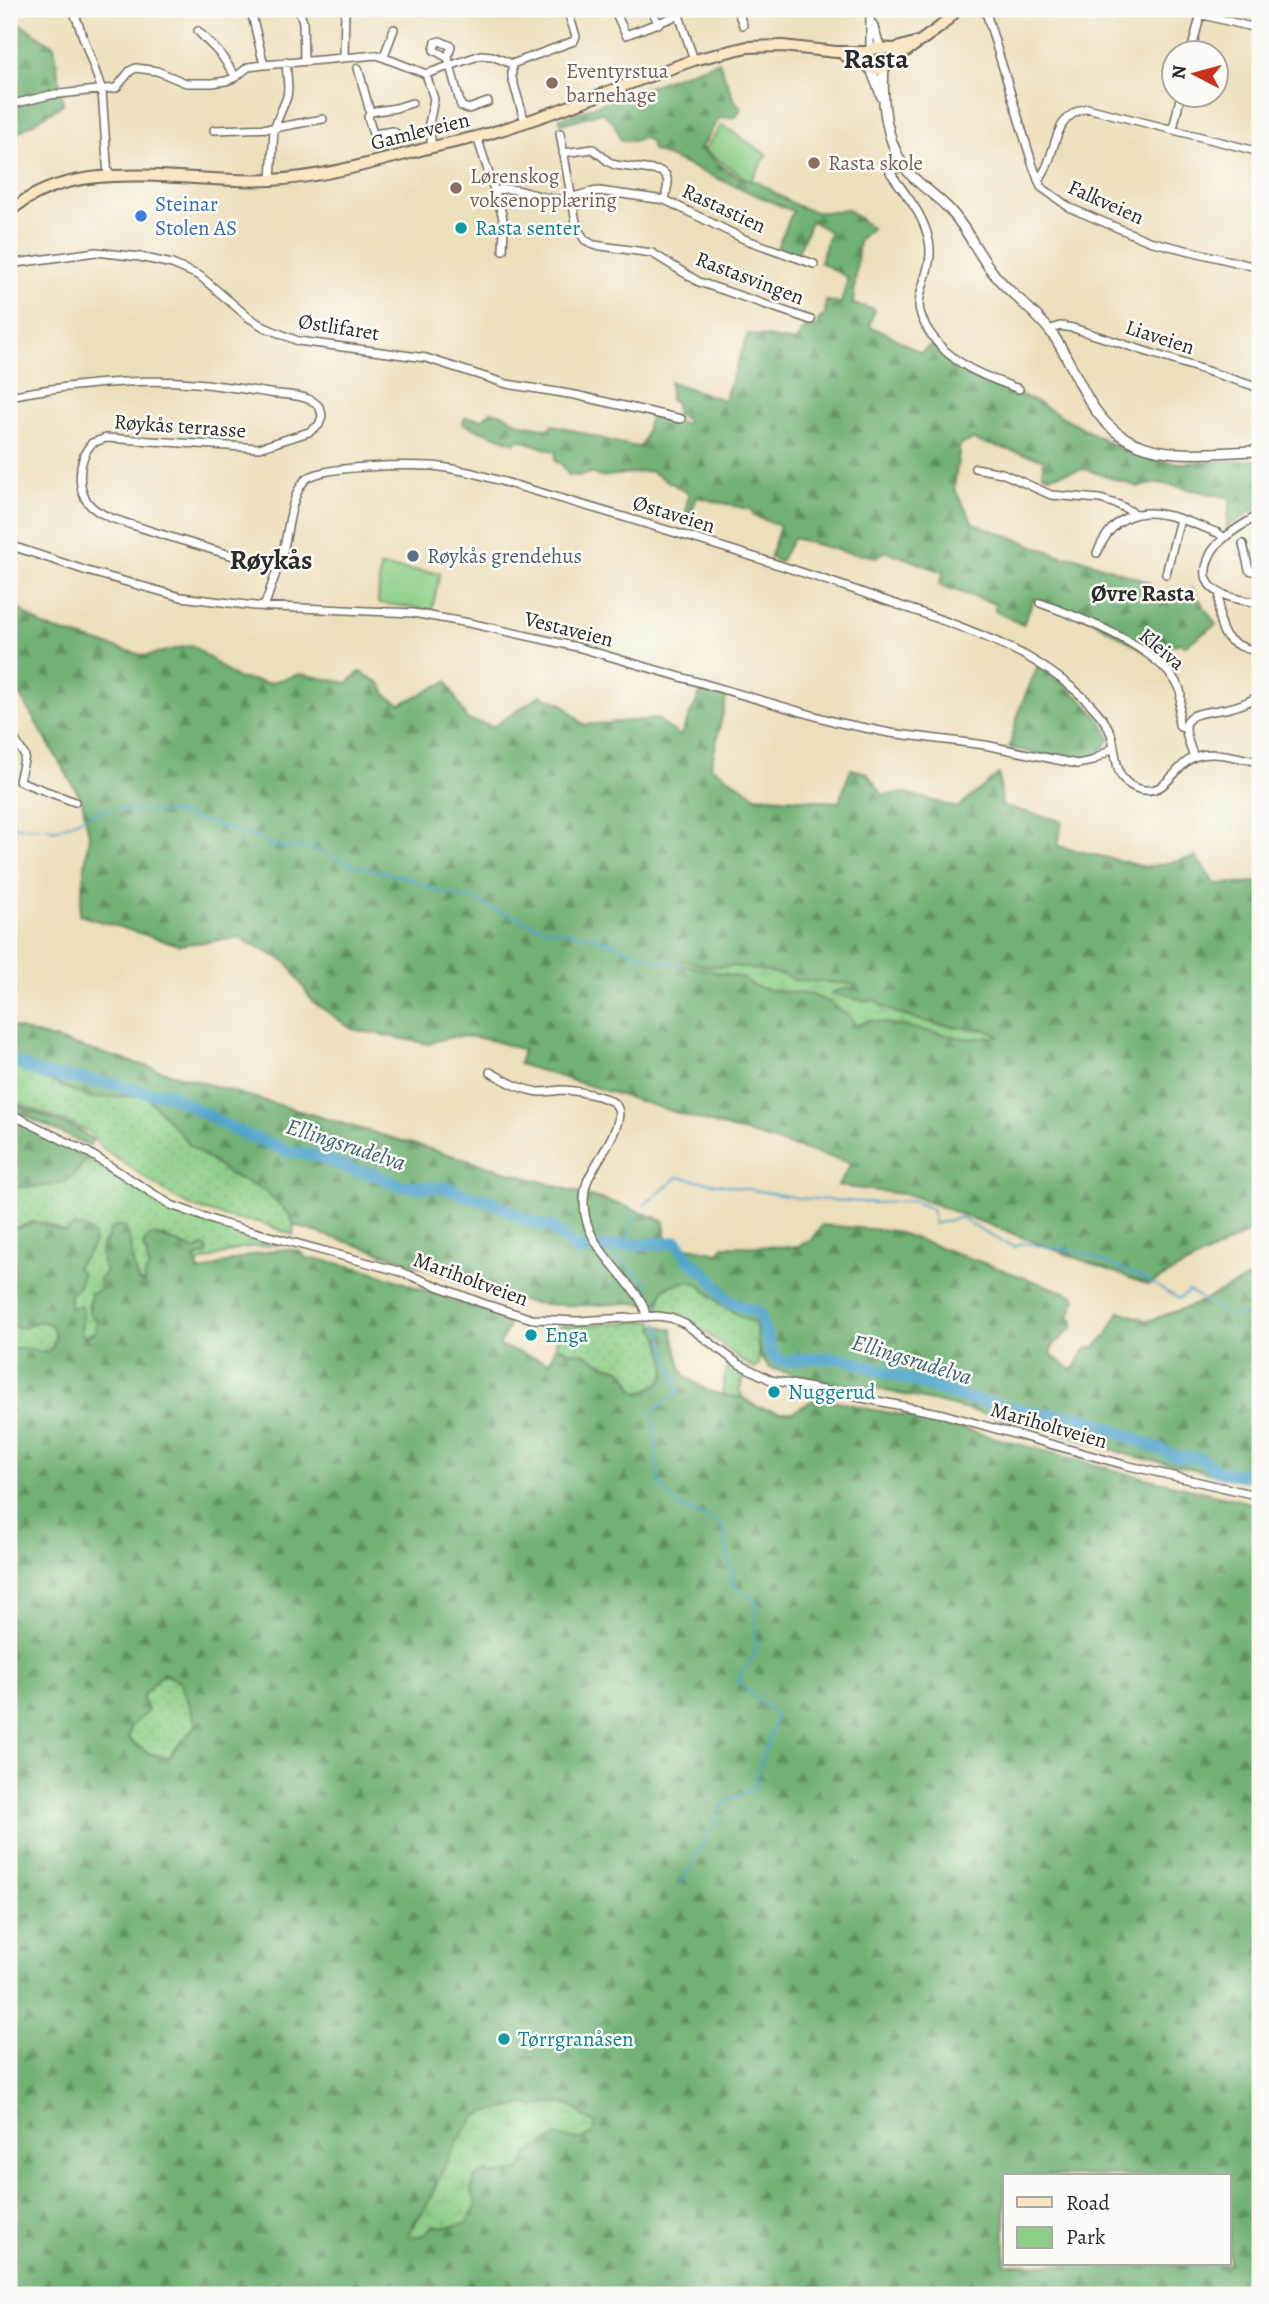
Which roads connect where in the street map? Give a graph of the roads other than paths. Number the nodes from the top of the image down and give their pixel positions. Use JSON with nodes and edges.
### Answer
{"nodes":[{"id":1,"x":73,"y":9,"type":"edge"},
{"id":2,"x":299,"y":9,"type":"edge"},
{"id":3,"x":345,"y":9,"type":"edge"},
{"id":4,"x":567,"y":9,"type":"edge"},
{"id":5,"x":614,"y":9,"type":"edge"},
{"id":6,"x":652,"y":9,"type":"edge"},
{"id":7,"x":737,"y":9,"type":"edge"},
{"id":8,"x":870,"y":9,"type":"edge"},
{"id":9,"x":958,"y":9,"type":"edge"},
{"id":10,"x":985,"y":9,"type":"edge"},
{"id":11,"x":1179,"y":9,"type":"edge"},
{"id":12,"x":1201,"y":11,"type":"edge"},
{"id":13,"x":678,"y":12,"type":"edge"},
{"id":14,"x":252,"y":15,"type":"dead end"},
{"id":15,"x":659,"y":24,"type":"junction"},
{"id":16,"x":743,"y":25,"type":"dead end"},
{"id":17,"x":394,"y":29,"type":"dead end"},
{"id":18,"x":1260,"y":29,"type":"edge"},
{"id":19,"x":198,"y":31,"type":"dead end"},
{"id":20,"x":1194,"y":38,"type":"edge"},
{"id":21,"x":918,"y":42,"type":"junction"},
{"id":22,"x":873,"y":55,"type":"junction"},
{"id":23,"x":384,"y":56,"type":"junction"},
{"id":24,"x":346,"y":57,"type":"junction"},
{"id":25,"x":694,"y":60,"type":"junction"},
{"id":26,"x":304,"y":61,"type":"junction"},
{"id":27,"x":286,"y":62,"type":"junction"},
{"id":28,"x":449,"y":62,"type":"junction"},
{"id":29,"x":512,"y":64,"type":"junction"},
{"id":30,"x":264,"y":65,"type":"junction"},
{"id":31,"x":885,"y":66,"type":"junction"},
{"id":32,"x":358,"y":68,"type":"dead end"},
{"id":33,"x":426,"y":74,"type":"junction"},
{"id":34,"x":236,"y":77,"type":"junction"},
{"id":35,"x":102,"y":90,"type":"junction"},
{"id":36,"x":488,"y":102,"type":"dead end"},
{"id":37,"x":412,"y":103,"type":"dead end"},
{"id":38,"x":884,"y":103,"type":"junction"},
{"id":39,"x":9,"y":105,"type":"edge"},
{"id":40,"x":1178,"y":108,"type":"edge"},
{"id":41,"x":370,"y":112,"type":"junction"},
{"id":42,"x":323,"y":119,"type":"dead end"},
{"id":43,"x":526,"y":121,"type":"junction"},
{"id":44,"x":274,"y":128,"type":"junction"},
{"id":45,"x":214,"y":130,"type":"dead end"},
{"id":46,"x":1172,"y":130,"type":"junction"},
{"id":47,"x":560,"y":133,"type":"dead end"},
{"id":48,"x":399,"y":136,"type":"dead end"},
{"id":49,"x":477,"y":137,"type":"junction"},
{"id":50,"x":432,"y":147,"type":"junction"},
{"id":51,"x":1260,"y":152,"type":"edge"},
{"id":52,"x":563,"y":153,"type":"junction"},
{"id":53,"x":903,"y":164,"type":"junction"},
{"id":54,"x":108,"y":177,"type":"junction"},
{"id":55,"x":271,"y":180,"type":"junction"},
{"id":56,"x":1038,"y":180,"type":"junction"},
{"id":57,"x":494,"y":191,"type":"junction"},
{"id":58,"x":570,"y":198,"type":"junction"},
{"id":59,"x":665,"y":200,"type":"junction"},
{"id":60,"x":9,"y":212,"type":"edge"},
{"id":61,"x":503,"y":250,"type":"dead end"},
{"id":62,"x":9,"y":264,"type":"edge"},
{"id":63,"x":814,"y":264,"type":"dead end"},
{"id":64,"x":1260,"y":268,"type":"edge"},
{"id":65,"x":811,"y":320,"type":"dead end"},
{"id":66,"x":1049,"y":330,"type":"junction"},
{"id":67,"x":1260,"y":388,"type":"edge"},
{"id":68,"x":1019,"y":389,"type":"dead end"},
{"id":69,"x":9,"y":396,"type":"edge"},
{"id":70,"x":681,"y":419,"type":"dead end"},
{"id":71,"x":1260,"y":451,"type":"edge"},
{"id":72,"x":975,"y":468,"type":"dead end"},
{"id":73,"x":1136,"y":514,"type":"junction"},
{"id":74,"x":1260,"y":514,"type":"edge"},
{"id":75,"x":1180,"y":519,"type":"junction"},
{"id":76,"x":1224,"y":538,"type":"junction"},
{"id":77,"x":1242,"y":544,"type":"dead end"},
{"id":78,"x":9,"y":545,"type":"edge"},
{"id":79,"x":1097,"y":553,"type":"dead end"},
{"id":80,"x":277,"y":569,"type":"junction"},
{"id":81,"x":1260,"y":573,"type":"edge"},
{"id":82,"x":1166,"y":575,"type":"dead end"},
{"id":83,"x":1220,"y":593,"type":"junction"},
{"id":84,"x":1040,"y":603,"type":"dead end"},
{"id":85,"x":1260,"y":604,"type":"edge"},
{"id":86,"x":264,"y":607,"type":"junction"},
{"id":87,"x":1260,"y":652,"type":"edge"},
{"id":88,"x":1260,"y":696,"type":"edge"},
{"id":89,"x":1186,"y":729,"type":"junction"},
{"id":90,"x":9,"y":730,"type":"edge"},
{"id":91,"x":1114,"y":747,"type":"junction"},
{"id":92,"x":1194,"y":757,"type":"junction"},
{"id":93,"x":1260,"y":762,"type":"edge"},
{"id":94,"x":9,"y":777,"type":"edge"},
{"id":95,"x":19,"y":781,"type":"junction"},
{"id":96,"x":75,"y":802,"type":"dead end"},
{"id":97,"x":491,"y":1072,"type":"dead end"},
{"id":98,"x":9,"y":1113,"type":"edge"},
{"id":99,"x":646,"y":1317,"type":"junction"},
{"id":100,"x":1260,"y":1496,"type":"edge"}],
"edges":[{"from":1,"to":35,"type":"street"},
{"from":2,"to":26,"type":"street"},
{"from":3,"to":24,"type":"street"},
{"from":4,"to":29,"type":"street"},
{"from":5,"to":15,"type":"street"},
{"from":6,"to":15,"type":"street"},
{"from":7,"to":16,"type":"street"},
{"from":8,"to":22,"type":"street"},
{"from":9,"to":21,"type":"main road","name":"Gamleveien"},
{"from":10,"to":56,"type":"street","name":"Falkveien"},
{"from":11,"to":12,"type":"street"},
{"from":12,"to":18,"type":"street"},
{"from":12,"to":20,"type":"street"},
{"from":13,"to":15,"type":"street"},
{"from":13,"to":25,"type":"street"},
{"from":14,"to":30,"type":"street"},
{"from":17,"to":23,"type":"street"},
{"from":19,"to":34,"type":"street"},
{"from":21,"to":22,"type":"main road","name":"Gamleveien"},
{"from":21,"to":31,"type":"main road","name":"Gamleveien"},
{"from":22,"to":25,"type":"main road","name":"Gamleveien"},
{"from":22,"to":31,"type":"main road","name":"Gamleveien"},
{"from":22,"to":31,"type":"main road"},
{"from":22,"to":38,"type":"street"},
{"from":23,"to":24,"type":"street"},
{"from":23,"to":33,"type":"street"},
{"from":24,"to":26,"type":"street"},
{"from":25,"to":43,"type":"main road","name":"Gamleveien"},
{"from":26,"to":27,"type":"street"},
{"from":27,"to":30,"type":"street"},
{"from":27,"to":44,"type":"street"},
{"from":28,"to":29,"type":"street"},
{"from":28,"to":33,"type":"street"},
{"from":28,"to":36,"type":"street"},
{"from":29,"to":43,"type":"street"},
{"from":30,"to":34,"type":"street"},
{"from":31,"to":38,"type":"street"},
{"from":32,"to":41,"type":"street"},
{"from":33,"to":50,"type":"street"},
{"from":34,"to":35,"type":"street"},
{"from":35,"to":39,"type":"street"},
{"from":35,"to":54,"type":"street"},
{"from":37,"to":41,"type":"street"},
{"from":38,"to":53,"type":"street"},
{"from":40,"to":46,"type":"street"},
{"from":41,"to":48,"type":"street"},
{"from":42,"to":44,"type":"street"},
{"from":43,"to":49,"type":"main road","name":"Gamleveien"},
{"from":44,"to":45,"type":"street"},
{"from":44,"to":55,"type":"street"},
{"from":46,"to":51,"type":"street"},
{"from":46,"to":56,"type":"street"},
{"from":47,"to":52,"type":"street","name":"Rastasvingen"},
{"from":49,"to":50,"type":"main road","name":"Gamleveien"},
{"from":49,"to":57,"type":"street"},
{"from":50,"to":55,"type":"main road","name":"Gamleveien"},
{"from":52,"to":58,"type":"street","name":"Rastasvingen"},
{"from":52,"to":59,"type":"street"},
{"from":53,"to":66,"type":"street"},
{"from":53,"to":68,"type":"street"},
{"from":54,"to":55,"type":"main road","name":"Gamleveien"},
{"from":54,"to":60,"type":"main road","name":"Gamleveien"},
{"from":56,"to":64,"type":"street","name":"Falkveien"},
{"from":57,"to":58,"type":"street","name":"Rastastien"},
{"from":57,"to":61,"type":"street"},
{"from":58,"to":59,"type":"street","name":"Rastastien"},
{"from":58,"to":65,"type":"street","name":"Rastasvingen"},
{"from":59,"to":63,"type":"street","name":"Rastastien"},
{"from":62,"to":70,"type":"street","name":"Østlifaret"},
{"from":66,"to":67,"type":"street","name":"Liaveien"},
{"from":66,"to":71,"type":"street"},
{"from":69,"to":80,"type":"street","name":"Røykås terrasse"},
{"from":72,"to":73,"type":"street"},
{"from":73,"to":75,"type":"street"},
{"from":73,"to":79,"type":"street"},
{"from":74,"to":76,"type":"street"},
{"from":75,"to":76,"type":"street"},
{"from":75,"to":82,"type":"street"},
{"from":76,"to":83,"type":"street"},
{"from":77,"to":81,"type":"street"},
{"from":78,"to":86,"type":"street","name":"Vestaveien"},
{"from":80,"to":86,"type":"street","name":"Østaveien"},
{"from":80,"to":91,"type":"street","name":"Østaveien"},
{"from":83,"to":85,"type":"street"},
{"from":83,"to":87,"type":"street"},
{"from":84,"to":89,"type":"street","name":"Kleiva"},
{"from":86,"to":91,"type":"street","name":"Vestaveien"},
{"from":88,"to":89,"type":"street"},
{"from":89,"to":92,"type":"street","name":"Kleiva"},
{"from":90,"to":95,"type":"street"},
{"from":91,"to":92,"type":"street","name":"Østaveien"},
{"from":92,"to":93,"type":"street"},
{"from":94,"to":95,"type":"street"},
{"from":95,"to":96,"type":"street"},
{"from":97,"to":99,"type":"street"},
{"from":98,"to":99,"type":"street","name":"Mariholtveien"},
{"from":99,"to":100,"type":"street","name":"Mariholtveien"}]}
